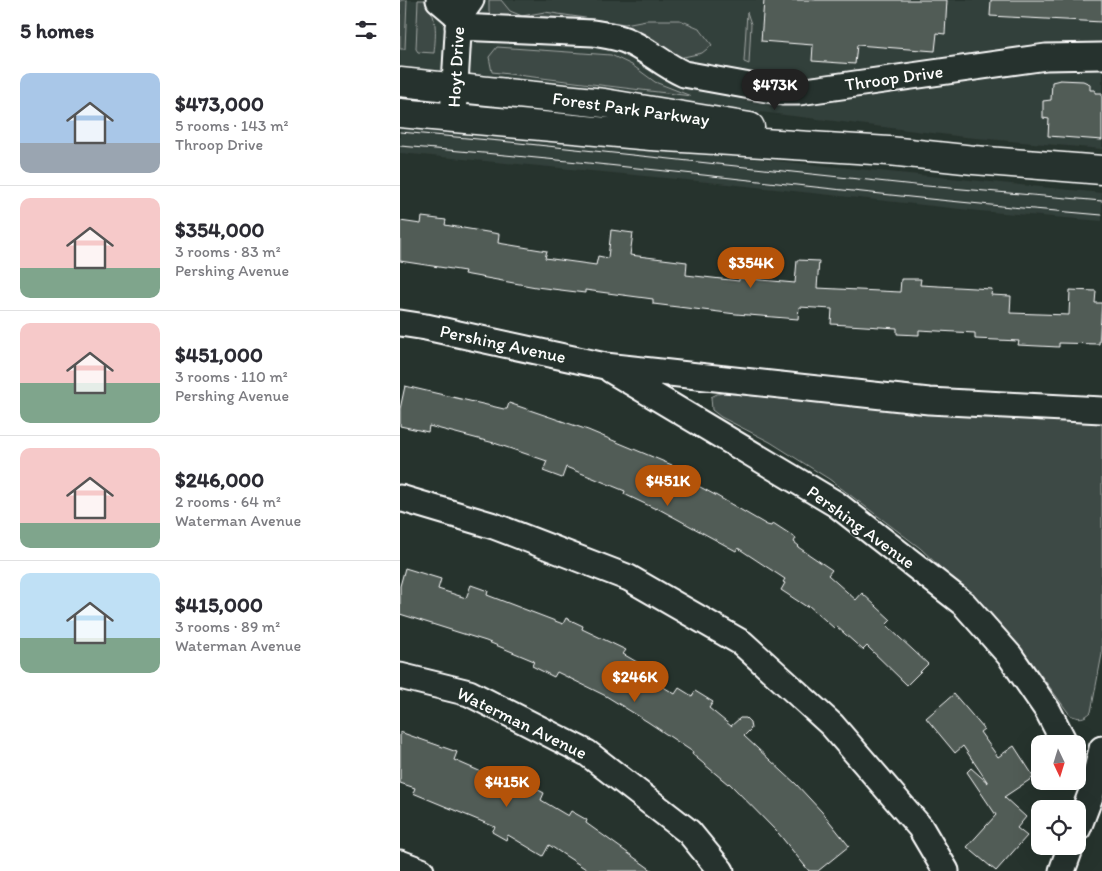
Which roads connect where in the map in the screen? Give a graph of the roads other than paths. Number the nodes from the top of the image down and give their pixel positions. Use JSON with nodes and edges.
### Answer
{"nodes":[{"id":1,"x":439,"y":0,"type":"edge"},
{"id":2,"x":463,"y":15,"type":"edge"},
{"id":3,"x":1102,"y":56,"type":"edge"},
{"id":4,"x":400,"y":82,"type":"edge"},
{"id":5,"x":455,"y":87,"type":"junction"},
{"id":6,"x":400,"y":112,"type":"edge"},
{"id":7,"x":453,"y":117,"type":"junction"},
{"id":8,"x":889,"y":151,"type":"junction"},
{"id":9,"x":1102,"y":170,"type":"edge"},
{"id":10,"x":400,"y":323,"type":"edge"},
{"id":11,"x":605,"y":366,"type":"junction"},
{"id":12,"x":1102,"y":410,"type":"edge"},
{"id":13,"x":400,"y":498,"type":"edge"},
{"id":14,"x":400,"y":676,"type":"edge"},
{"id":15,"x":1060,"y":735,"type":"edge"},
{"id":16,"x":1102,"y":750,"type":"edge"},
{"id":17,"x":1086,"y":784,"type":"edge"},
{"id":18,"x":1091,"y":794,"type":"junction"},
{"id":19,"x":1086,"y":807,"type":"edge"},
{"id":20,"x":1068,"y":855,"type":"edge"},
{"id":21,"x":400,"y":863,"type":"edge"},
{"id":22,"x":421,"y":871,"type":"edge"},
{"id":23,"x":721,"y":871,"type":"edge"},
{"id":24,"x":946,"y":871,"type":"edge"},
{"id":25,"x":1062,"y":871,"type":"edge"}],
"edges":[{"from":1,"to":2,"type":"street","name":"Hoyt Drive"},
{"from":2,"to":3,"type":"street","name":"Throop Drive"},
{"from":2,"to":5,"type":"street","name":"Hoyt Drive"},
{"from":4,"to":5,"type":"main road","name":"Forest Park Parkway"},
{"from":5,"to":7,"type":"street","name":"Hoyt Drive"},
{"from":5,"to":8,"type":"main road","name":"Forest Park Parkway"},
{"from":6,"to":7,"type":"main road","name":"Forest Park Parkway"},
{"from":7,"to":8,"type":"main road","name":"Forest Park Parkway"},
{"from":8,"to":9,"type":"main road","name":"Forest Park Parkway"},
{"from":10,"to":11,"type":"street","name":"Pershing Avenue"},
{"from":11,"to":12,"type":"street","name":"Pershing Avenue"},
{"from":11,"to":15,"type":"street","name":"Pershing Avenue"},
{"from":13,"to":24,"type":"street"},
{"from":14,"to":23,"type":"street","name":"Waterman Avenue"},
{"from":16,"to":18,"type":"street"},
{"from":17,"to":18,"type":"street"},
{"from":18,"to":19,"type":"street"},
{"from":20,"to":25,"type":"street"},
{"from":21,"to":22,"type":"street"}]}
